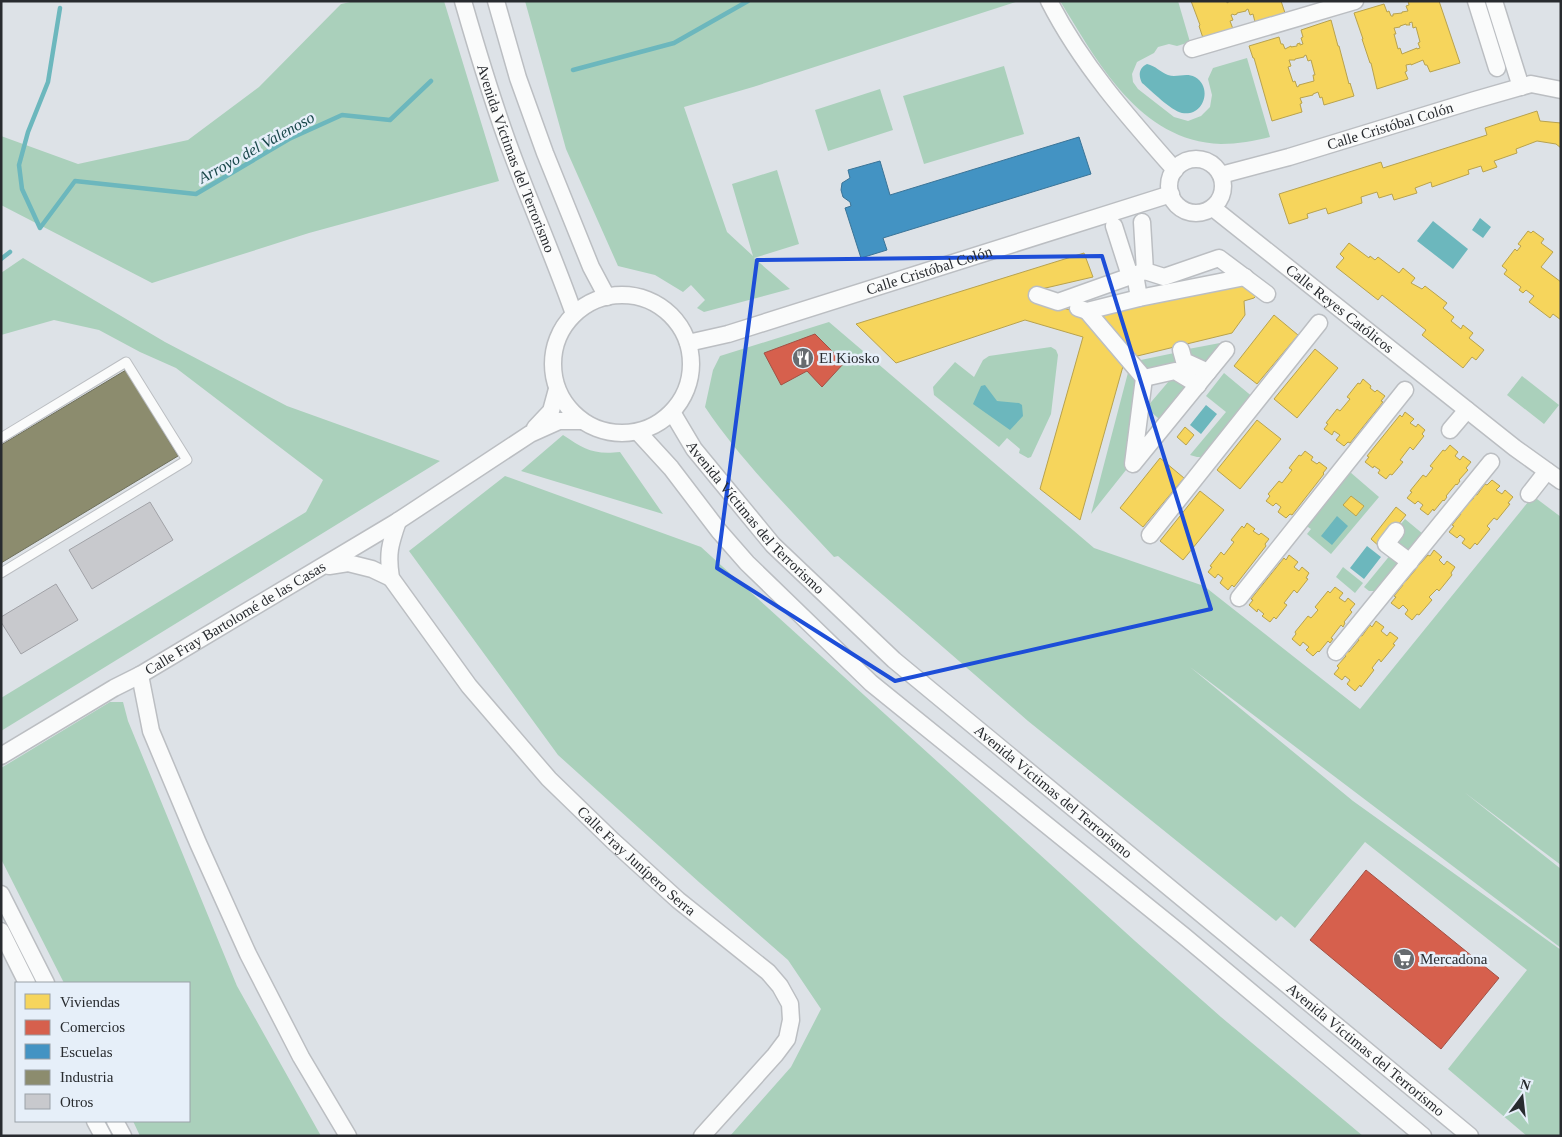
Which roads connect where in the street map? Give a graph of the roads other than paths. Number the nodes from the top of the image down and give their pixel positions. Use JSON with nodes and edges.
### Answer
{"nodes":[{"id":1,"x":463,"y":1,"type":"edge"},
{"id":2,"x":496,"y":1,"type":"edge"},
{"id":3,"x":1049,"y":1,"type":"edge"},
{"id":4,"x":1356,"y":1,"type":"edge"},
{"id":5,"x":1476,"y":1,"type":"edge"},
{"id":6,"x":1494,"y":1,"type":"edge"},
{"id":7,"x":1192,"y":49,"type":"dead end"},
{"id":8,"x":1497,"y":68,"type":"dead end"},
{"id":9,"x":1521,"y":87,"type":"junction"},
{"id":10,"x":1561,"y":90,"type":"edge"},
{"id":11,"x":1175,"y":170,"type":"junction"},
{"id":12,"x":1221,"y":175,"type":"junction"},
{"id":13,"x":1170,"y":194,"type":"junction"},
{"id":14,"x":1213,"y":208,"type":"junction"},
{"id":15,"x":1142,"y":222,"type":"dead end"},
{"id":16,"x":1114,"y":226,"type":"dead end"},
{"id":17,"x":1137,"y":274,"type":"junction"},
{"id":18,"x":1245,"y":277,"type":"junction"},
{"id":19,"x":1268,"y":294,"type":"dead end"},
{"id":20,"x":1037,"y":295,"type":"dead end"},
{"id":21,"x":607,"y":297,"type":"junction"},
{"id":22,"x":1139,"y":298,"type":"junction"},
{"id":23,"x":1058,"y":302,"type":"junction"},
{"id":24,"x":1087,"y":311,"type":"junction"},
{"id":25,"x":574,"y":314,"type":"junction"},
{"id":26,"x":1319,"y":323,"type":"dead end"},
{"id":27,"x":688,"y":343,"type":"junction"},
{"id":28,"x":1181,"y":350,"type":"dead end"},
{"id":29,"x":1226,"y":350,"type":"dead end"},
{"id":30,"x":1144,"y":378,"type":"junction"},
{"id":31,"x":1203,"y":379,"type":"junction"},
{"id":32,"x":557,"y":389,"type":"junction"},
{"id":33,"x":1405,"y":390,"type":"dead end"},
{"id":34,"x":1467,"y":410,"type":"junction"},
{"id":35,"x":672,"y":412,"type":"junction"},
{"id":36,"x":582,"y":421,"type":"junction"},
{"id":37,"x":1450,"y":430,"type":"dead end"},
{"id":38,"x":638,"y":432,"type":"junction"},
{"id":39,"x":530,"y":434,"type":"junction"},
{"id":40,"x":1,"y":438,"type":"edge"},
{"id":41,"x":1491,"y":462,"type":"dead end"},
{"id":42,"x":1547,"y":471,"type":"junction"},
{"id":43,"x":1561,"y":481,"type":"edge"},
{"id":44,"x":1530,"y":494,"type":"dead end"},
{"id":45,"x":398,"y":521,"type":"junction"},
{"id":46,"x":1396,"y":531,"type":"dead end"},
{"id":47,"x":1150,"y":535,"type":"dead end"},
{"id":48,"x":1410,"y":562,"type":"junction"},
{"id":49,"x":322,"y":567,"type":"junction"},
{"id":50,"x":1,"y":573,"type":"edge"},
{"id":51,"x":391,"y":578,"type":"junction"},
{"id":52,"x":1239,"y":598,"type":"dead end"},
{"id":53,"x":1336,"y":652,"type":"dead end"},
{"id":54,"x":140,"y":675,"type":"junction"},
{"id":55,"x":1,"y":756,"type":"edge"},
{"id":56,"x":1,"y":894,"type":"edge"},
{"id":57,"x":1,"y":931,"type":"edge"},
{"id":58,"x":26,"y":982,"type":"edge"},
{"id":59,"x":45,"y":982,"type":"edge"},
{"id":60,"x":96,"y":1122,"type":"edge"},
{"id":61,"x":116,"y":1122,"type":"edge"},
{"id":62,"x":103,"y":1136,"type":"edge"},
{"id":63,"x":123,"y":1136,"type":"edge"},
{"id":64,"x":348,"y":1136,"type":"edge"},
{"id":65,"x":702,"y":1136,"type":"edge"},
{"id":66,"x":1423,"y":1136,"type":"edge"},
{"id":67,"x":1470,"y":1136,"type":"edge"}],
"edges":[{"from":1,"to":25,"type":"street","name":"Avenida Víctimas del Terrorismo"},
{"from":2,"to":21,"type":"street","name":"Avenida Víctimas del Terrorismo"},
{"from":3,"to":11,"type":"street"},
{"from":4,"to":7,"type":"street"},
{"from":5,"to":8,"type":"street"},
{"from":6,"to":9,"type":"street"},
{"from":9,"to":10,"type":"street","name":"Calle Cristóbal Colón"},
{"from":9,"to":12,"type":"street","name":"Calle Cristóbal Colón"},
{"from":11,"to":12,"type":"street"},
{"from":11,"to":13,"type":"street"},
{"from":12,"to":14,"type":"street"},
{"from":13,"to":14,"type":"street"},
{"from":13,"to":27,"type":"street","name":"Calle Cristóbal Colón"},
{"from":14,"to":34,"type":"street","name":"Calle Reyes Católicos"},
{"from":15,"to":17,"type":"street"},
{"from":16,"to":17,"type":"street"},
{"from":17,"to":18,"type":"street"},
{"from":17,"to":22,"type":"street"},
{"from":17,"to":23,"type":"street"},
{"from":18,"to":19,"type":"street"},
{"from":18,"to":22,"type":"street"},
{"from":20,"to":23,"type":"street"},
{"from":21,"to":25,"type":"street"},
{"from":21,"to":27,"type":"street"},
{"from":22,"to":24,"type":"street"},
{"from":23,"to":24,"type":"street"},
{"from":24,"to":30,"type":"street"},
{"from":25,"to":32,"type":"street"},
{"from":26,"to":47,"type":"street"},
{"from":27,"to":35,"type":"street"},
{"from":28,"to":31,"type":"street"},
{"from":29,"to":31,"type":"street"},
{"from":30,"to":31,"type":"street"},
{"from":30,"to":31,"type":"street"},
{"from":32,"to":36,"type":"street"},
{"from":32,"to":39,"type":"street","name":"Calle Fray Bartolomé de las Casas"},
{"from":33,"to":52,"type":"street"},
{"from":34,"to":37,"type":"street"},
{"from":34,"to":42,"type":"street","name":"Calle Reyes Católicos"},
{"from":35,"to":38,"type":"street"},
{"from":35,"to":67,"type":"street","name":"Avenida Víctimas del Terrorismo"},
{"from":36,"to":38,"type":"street"},
{"from":36,"to":39,"type":"street","name":"Calle Fray Bartolomé de las Casas"},
{"from":38,"to":66,"type":"street","name":"Avenida Víctimas del Terrorismo"},
{"from":39,"to":45,"type":"street","name":"Calle Fray Bartolomé de las Casas"},
{"from":40,"to":50,"type":"lane"},
{"from":41,"to":48,"type":"street"},
{"from":42,"to":43,"type":"street","name":"Calle Reyes Católicos"},
{"from":42,"to":44,"type":"street"},
{"from":45,"to":49,"type":"street","name":"Calle Fray Bartolomé de las Casas"},
{"from":45,"to":51,"type":"street"},
{"from":46,"to":48,"type":"street"},
{"from":48,"to":53,"type":"street"},
{"from":49,"to":51,"type":"street"},
{"from":49,"to":54,"type":"street","name":"Calle Fray Bartolomé de las Casas"},
{"from":51,"to":65,"type":"street","name":"Calle Fray Junípero Serra"},
{"from":54,"to":55,"type":"street"},
{"from":54,"to":64,"type":"street","name":"Calle Fray Bartolomé de las Casas"},
{"from":56,"to":59,"type":"street"},
{"from":57,"to":58,"type":"street"},
{"from":60,"to":62,"type":"street"},
{"from":61,"to":63,"type":"street"}]}
